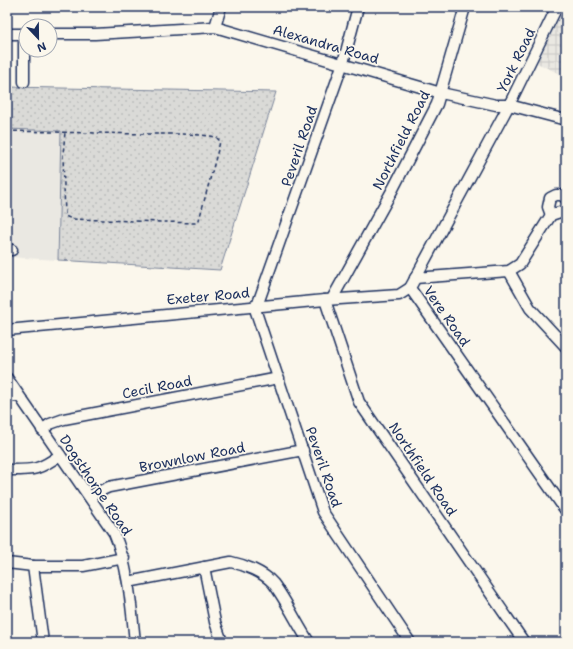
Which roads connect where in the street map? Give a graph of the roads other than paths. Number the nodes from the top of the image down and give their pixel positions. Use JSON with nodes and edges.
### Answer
{"nodes":[{"id":1,"x":221,"y":7,"type":"edge"},
{"id":2,"x":358,"y":7,"type":"edge"},
{"id":3,"x":465,"y":7,"type":"edge"},
{"id":4,"x":558,"y":7,"type":"edge"},
{"id":5,"x":215,"y":26,"type":"junction"},
{"id":6,"x":7,"y":34,"type":"edge"},
{"id":7,"x":18,"y":34,"type":"edge"},
{"id":8,"x":58,"y":34,"type":"edge"},
{"id":9,"x":24,"y":58,"type":"edge"},
{"id":10,"x":343,"y":63,"type":"junction"},
{"id":11,"x":24,"y":82,"type":"dead end"},
{"id":12,"x":441,"y":93,"type":"junction"},
{"id":13,"x":509,"y":105,"type":"junction"},
{"id":14,"x":566,"y":120,"type":"edge"},
{"id":15,"x":566,"y":199,"type":"edge"},
{"id":16,"x":566,"y":210,"type":"edge"},
{"id":17,"x":551,"y":215,"type":"junction"},
{"id":18,"x":509,"y":272,"type":"junction"},
{"id":19,"x":415,"y":278,"type":"junction"},
{"id":20,"x":410,"y":288,"type":"junction"},
{"id":21,"x":329,"y":300,"type":"junction"},
{"id":22,"x":256,"y":306,"type":"junction"},
{"id":23,"x":7,"y":330,"type":"edge"},
{"id":24,"x":566,"y":346,"type":"edge"},
{"id":25,"x":7,"y":378,"type":"edge"},
{"id":26,"x":279,"y":378,"type":"junction"},
{"id":27,"x":18,"y":396,"type":"junction"},
{"id":28,"x":7,"y":397,"type":"edge"},
{"id":29,"x":42,"y":430,"type":"junction"},
{"id":30,"x":303,"y":450,"type":"junction"},
{"id":31,"x":60,"y":455,"type":"junction"},
{"id":32,"x":7,"y":470,"type":"edge"},
{"id":33,"x":89,"y":496,"type":"junction"},
{"id":34,"x":566,"y":511,"type":"edge"},
{"id":35,"x":124,"y":558,"type":"junction"},
{"id":36,"x":7,"y":563,"type":"edge"},
{"id":37,"x":33,"y":566,"type":"junction"},
{"id":38,"x":204,"y":567,"type":"junction"},
{"id":39,"x":128,"y":582,"type":"junction"},
{"id":40,"x":43,"y":642,"type":"edge"},
{"id":41,"x":134,"y":642,"type":"edge"},
{"id":42,"x":222,"y":642,"type":"edge"},
{"id":43,"x":309,"y":642,"type":"edge"},
{"id":44,"x":410,"y":642,"type":"edge"},
{"id":45,"x":524,"y":642,"type":"edge"}],
"edges":[{"from":1,"to":5,"type":"street"},
{"from":2,"to":10,"type":"street","name":"Peveril Road"},
{"from":3,"to":12,"type":"street","name":"Northfield Road"},
{"from":4,"to":13,"type":"street","name":"York Road"},
{"from":5,"to":8,"type":"street","name":"Alexandra Road"},
{"from":5,"to":10,"type":"street","name":"Alexandra Road"},
{"from":6,"to":7,"type":"street"},
{"from":9,"to":11,"type":"street"},
{"from":10,"to":12,"type":"street","name":"Alexandra Road"},
{"from":10,"to":22,"type":"street","name":"Peveril Road"},
{"from":12,"to":13,"type":"street","name":"Alexandra Road"},
{"from":12,"to":21,"type":"street","name":"Northfield Road"},
{"from":13,"to":14,"type":"street","name":"Alexandra Road"},
{"from":13,"to":19,"type":"street","name":"Vere Road"},
{"from":15,"to":17,"type":"street"},
{"from":16,"to":17,"type":"street"},
{"from":17,"to":18,"type":"street"},
{"from":18,"to":19,"type":"street"},
{"from":18,"to":24,"type":"street"},
{"from":19,"to":20,"type":"street","name":"Vere Road"},
{"from":20,"to":21,"type":"street","name":"Exeter Road"},
{"from":20,"to":34,"type":"street","name":"Vere Road"},
{"from":21,"to":22,"type":"street","name":"Exeter Road"},
{"from":21,"to":45,"type":"street","name":"Northfield Road"},
{"from":22,"to":23,"type":"street","name":"Exeter Road"},
{"from":22,"to":26,"type":"street","name":"Peveril Road"},
{"from":25,"to":27,"type":"street","name":"Dogsthorpe Road"},
{"from":26,"to":29,"type":"street","name":"Cecil Road"},
{"from":26,"to":30,"type":"street","name":"Peveril Road"},
{"from":27,"to":28,"type":"street"},
{"from":27,"to":29,"type":"street","name":"Dogsthorpe Road"},
{"from":29,"to":31,"type":"street","name":"Dogsthorpe Road"},
{"from":30,"to":33,"type":"street","name":"Brownlow Road"},
{"from":30,"to":44,"type":"street","name":"Peveril Road"},
{"from":31,"to":32,"type":"street"},
{"from":31,"to":33,"type":"street","name":"Dogsthorpe Road"},
{"from":33,"to":35,"type":"street","name":"Dogsthorpe Road"},
{"from":35,"to":37,"type":"street"},
{"from":35,"to":39,"type":"street","name":"Dogsthorpe Road"},
{"from":36,"to":37,"type":"street"},
{"from":37,"to":40,"type":"street"},
{"from":38,"to":39,"type":"street"},
{"from":38,"to":42,"type":"street"},
{"from":38,"to":43,"type":"street"},
{"from":39,"to":41,"type":"street","name":"Dogsthorpe Road"}]}
